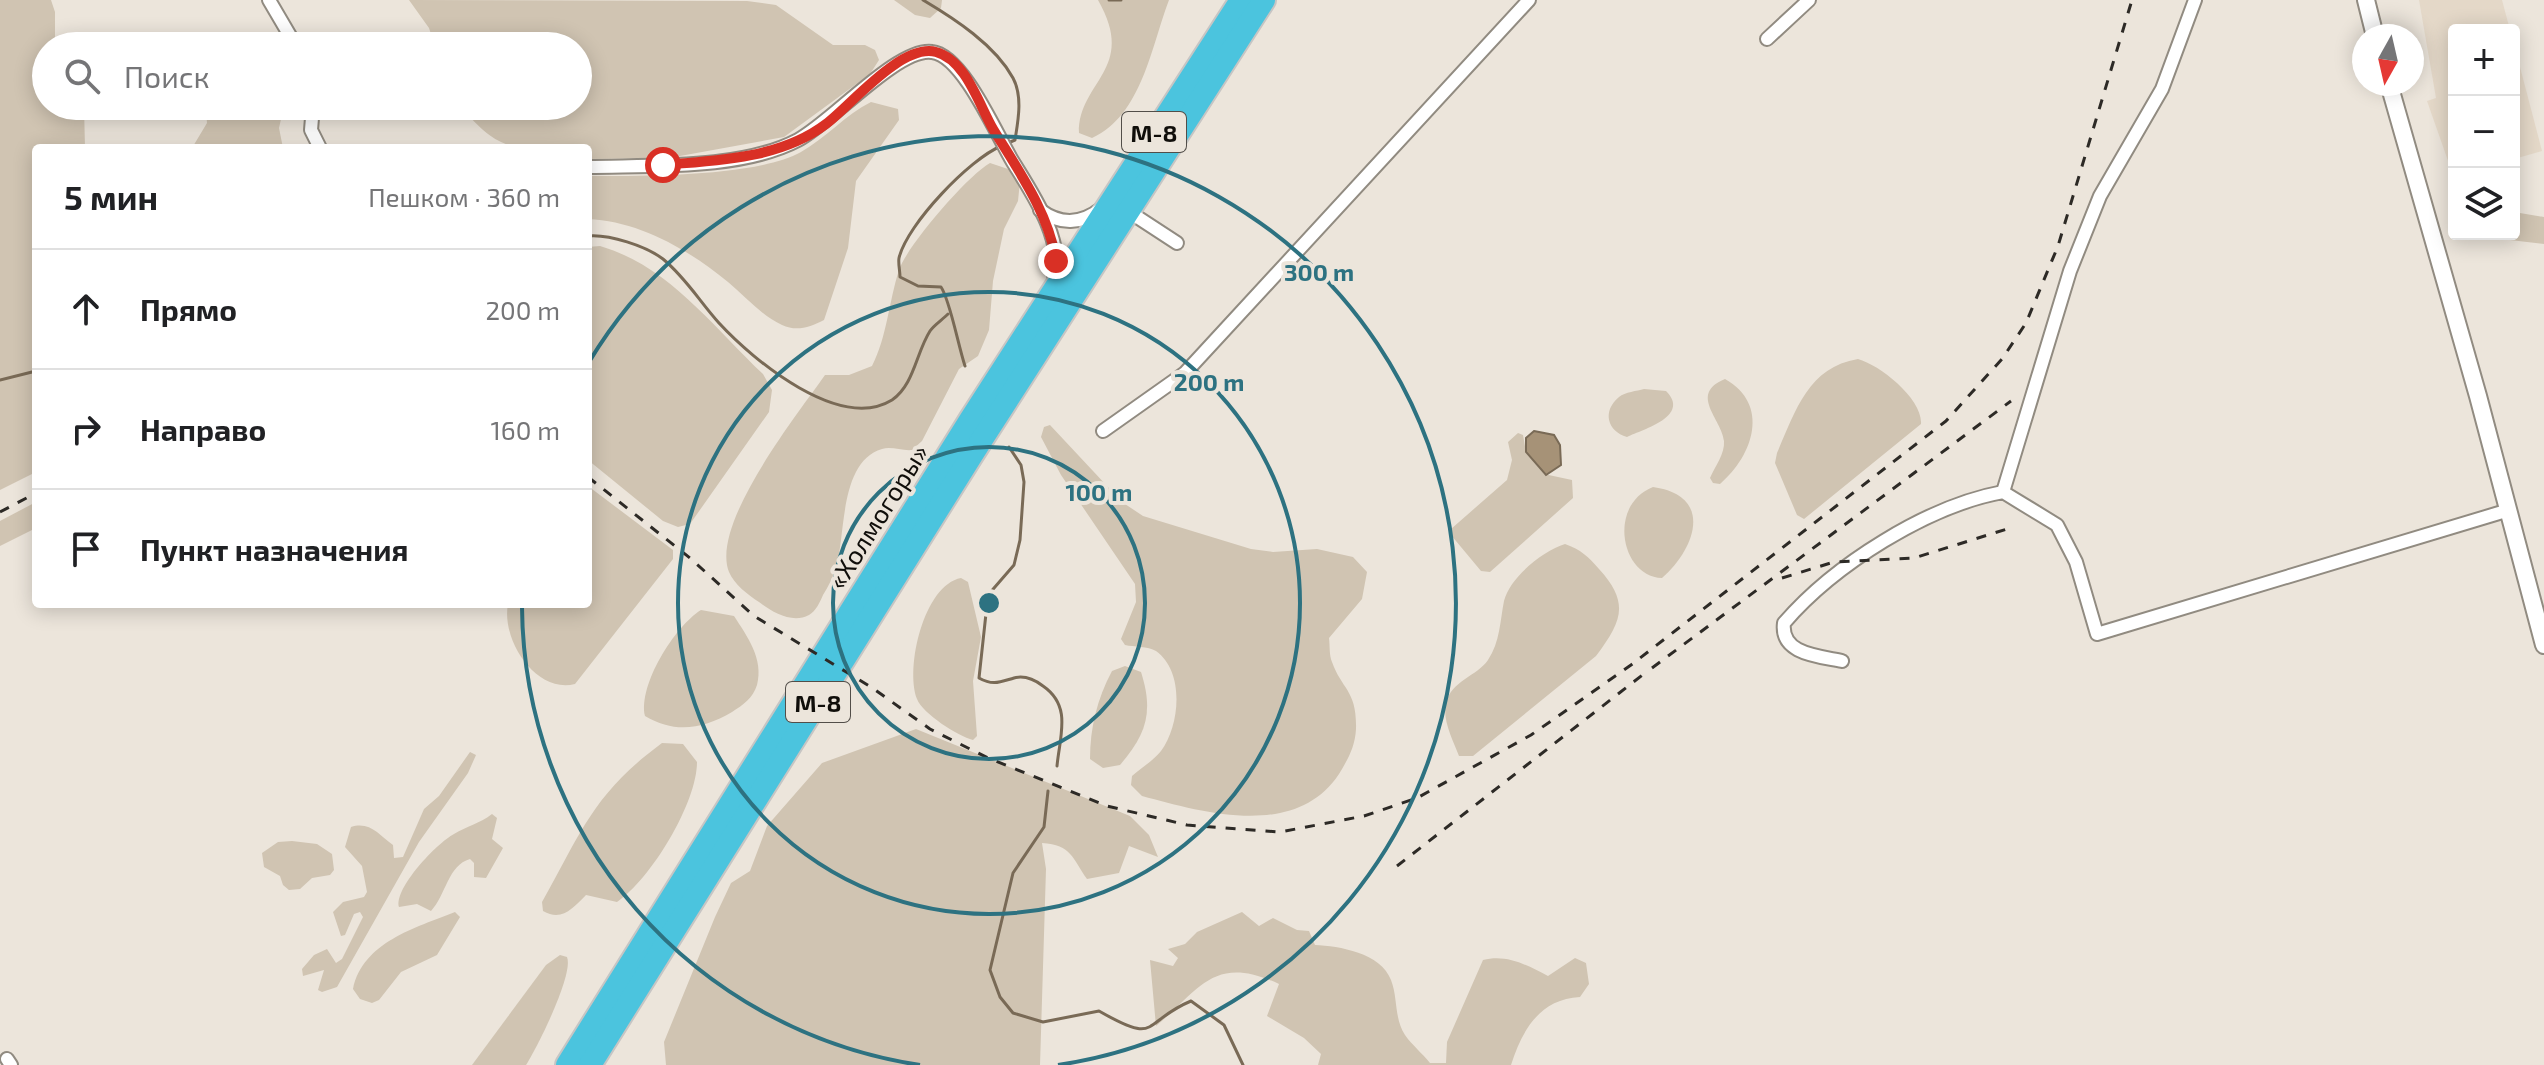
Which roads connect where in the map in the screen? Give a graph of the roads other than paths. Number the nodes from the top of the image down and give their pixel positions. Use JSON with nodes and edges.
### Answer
{"nodes":[{"id":1,"x":269,"y":0,"type":"edge"},
{"id":2,"x":1241,"y":0,"type":"edge"},
{"id":3,"x":1264,"y":0,"type":"edge"},
{"id":4,"x":1529,"y":0,"type":"edge"},
{"id":5,"x":1809,"y":0,"type":"edge"},
{"id":6,"x":2195,"y":0,"type":"edge"},
{"id":7,"x":2366,"y":0,"type":"edge"},
{"id":8,"x":2372,"y":24,"type":"edge"},
{"id":9,"x":288,"y":32,"type":"edge"},
{"id":10,"x":1767,"y":39,"type":"dead end"},
{"id":11,"x":2392,"y":96,"type":"edge"},
{"id":12,"x":312,"y":120,"type":"edge"},
{"id":13,"x":318,"y":144,"type":"edge"},
{"id":14,"x":592,"y":167,"type":"edge"},
{"id":15,"x":1118,"y":207,"type":"junction"},
{"id":16,"x":1040,"y":210,"type":"junction"},
{"id":17,"x":1177,"y":243,"type":"dead end"},
{"id":18,"x":1050,"y":295,"type":"junction"},
{"id":19,"x":1103,"y":431,"type":"dead end"},
{"id":20,"x":2003,"y":492,"type":"junction"},
{"id":21,"x":2509,"y":510,"type":"junction"},
{"id":22,"x":2544,"y":645,"type":"edge"},
{"id":23,"x":1842,"y":661,"type":"dead end"},
{"id":24,"x":567,"y":1065,"type":"edge"},
{"id":25,"x":590,"y":1065,"type":"edge"}],
"edges":[{"from":1,"to":9,"type":"street"},
{"from":2,"to":15,"type":"highway","name":"«Холмогоры»","number":"М-8"},
{"from":3,"to":15,"type":"highway","number":"М-8"},
{"from":4,"to":19,"type":"street"},
{"from":5,"to":10,"type":"street"},
{"from":6,"to":20,"type":"street"},
{"from":7,"to":8,"type":"street"},
{"from":11,"to":21,"type":"street"},
{"from":12,"to":13,"type":"street"},
{"from":14,"to":16,"type":"street"},
{"from":15,"to":16,"type":"street"},
{"from":15,"to":17,"type":"street"},
{"from":15,"to":18,"type":"highway","name":"«Холмогоры»","number":"М-8"},
{"from":15,"to":25,"type":"highway","name":"«Холмогоры»","number":"М-8"},
{"from":16,"to":18,"type":"street"},
{"from":18,"to":24,"type":"highway","name":"«Холмогоры»","number":"М-8"},
{"from":20,"to":21,"type":"street"},
{"from":20,"to":23,"type":"street"},
{"from":21,"to":22,"type":"street"}]}
